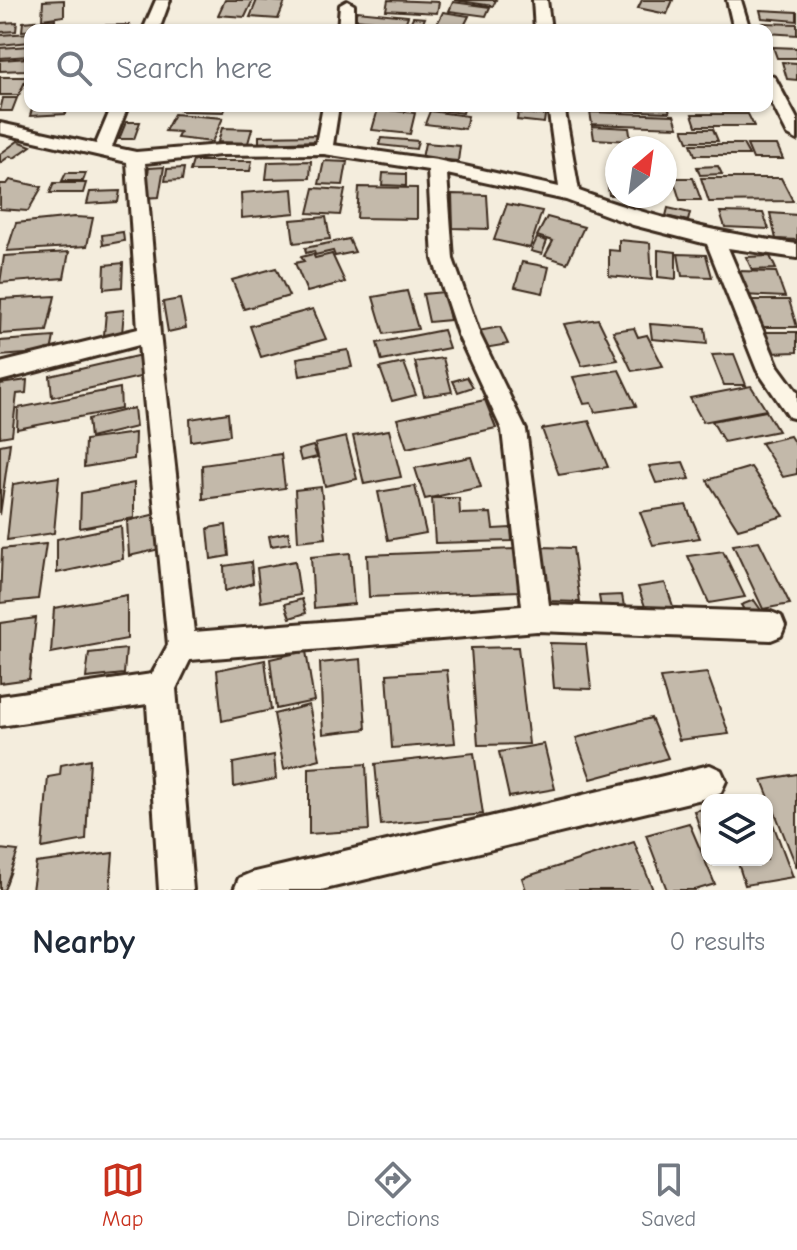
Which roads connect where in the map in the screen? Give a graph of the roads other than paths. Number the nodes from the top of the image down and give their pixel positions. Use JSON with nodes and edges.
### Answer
{"nodes":[{"id":1,"x":163,"y":0,"type":"edge"},
{"id":2,"x":540,"y":0,"type":"edge"},
{"id":3,"x":734,"y":0,"type":"edge"},
{"id":4,"x":347,"y":5,"type":"dead end"},
{"id":5,"x":153,"y":24,"type":"edge"},
{"id":6,"x":346,"y":24,"type":"edge"},
{"id":7,"x":542,"y":24,"type":"edge"},
{"id":8,"x":740,"y":24,"type":"edge"},
{"id":9,"x":773,"y":89,"type":"edge"},
{"id":10,"x":118,"y":112,"type":"edge"},
{"id":11,"x":330,"y":112,"type":"edge"},
{"id":12,"x":557,"y":112,"type":"edge"},
{"id":13,"x":0,"y":128,"type":"edge"},
{"id":14,"x":797,"y":135,"type":"edge"},
{"id":15,"x":103,"y":149,"type":"junction"},
{"id":16,"x":324,"y":149,"type":"junction"},
{"id":17,"x":136,"y":158,"type":"junction"},
{"id":18,"x":437,"y":166,"type":"junction"},
{"id":19,"x":570,"y":195,"type":"junction"},
{"id":20,"x":715,"y":239,"type":"junction"},
{"id":21,"x":797,"y":251,"type":"edge"},
{"id":22,"x":149,"y":334,"type":"junction"},
{"id":23,"x":0,"y":372,"type":"edge"},
{"id":24,"x":797,"y":410,"type":"edge"},
{"id":25,"x":537,"y":618,"type":"junction"},
{"id":26,"x":771,"y":626,"type":"dead end"},
{"id":27,"x":182,"y":647,"type":"junction"},
{"id":28,"x":161,"y":687,"type":"junction"},
{"id":29,"x":0,"y":711,"type":"edge"},
{"id":30,"x":710,"y":781,"type":"dead end"},
{"id":31,"x":176,"y":890,"type":"edge"},
{"id":32,"x":251,"y":890,"type":"edge"}],
"edges":[{"from":1,"to":5,"type":"street"},
{"from":2,"to":7,"type":"street"},
{"from":3,"to":8,"type":"street"},
{"from":4,"to":6,"type":"street"},
{"from":9,"to":14,"type":"street"},
{"from":10,"to":15,"type":"street"},
{"from":11,"to":16,"type":"street"},
{"from":12,"to":19,"type":"street"},
{"from":13,"to":15,"type":"street"},
{"from":15,"to":17,"type":"street"},
{"from":16,"to":17,"type":"street"},
{"from":16,"to":18,"type":"street"},
{"from":17,"to":22,"type":"street"},
{"from":18,"to":19,"type":"street"},
{"from":18,"to":25,"type":"street"},
{"from":19,"to":20,"type":"street"},
{"from":20,"to":21,"type":"street"},
{"from":20,"to":24,"type":"street"},
{"from":22,"to":23,"type":"street"},
{"from":22,"to":27,"type":"street"},
{"from":25,"to":26,"type":"street"},
{"from":25,"to":27,"type":"street"},
{"from":27,"to":28,"type":"street"},
{"from":28,"to":29,"type":"street"},
{"from":28,"to":31,"type":"street"},
{"from":30,"to":32,"type":"street"}]}
